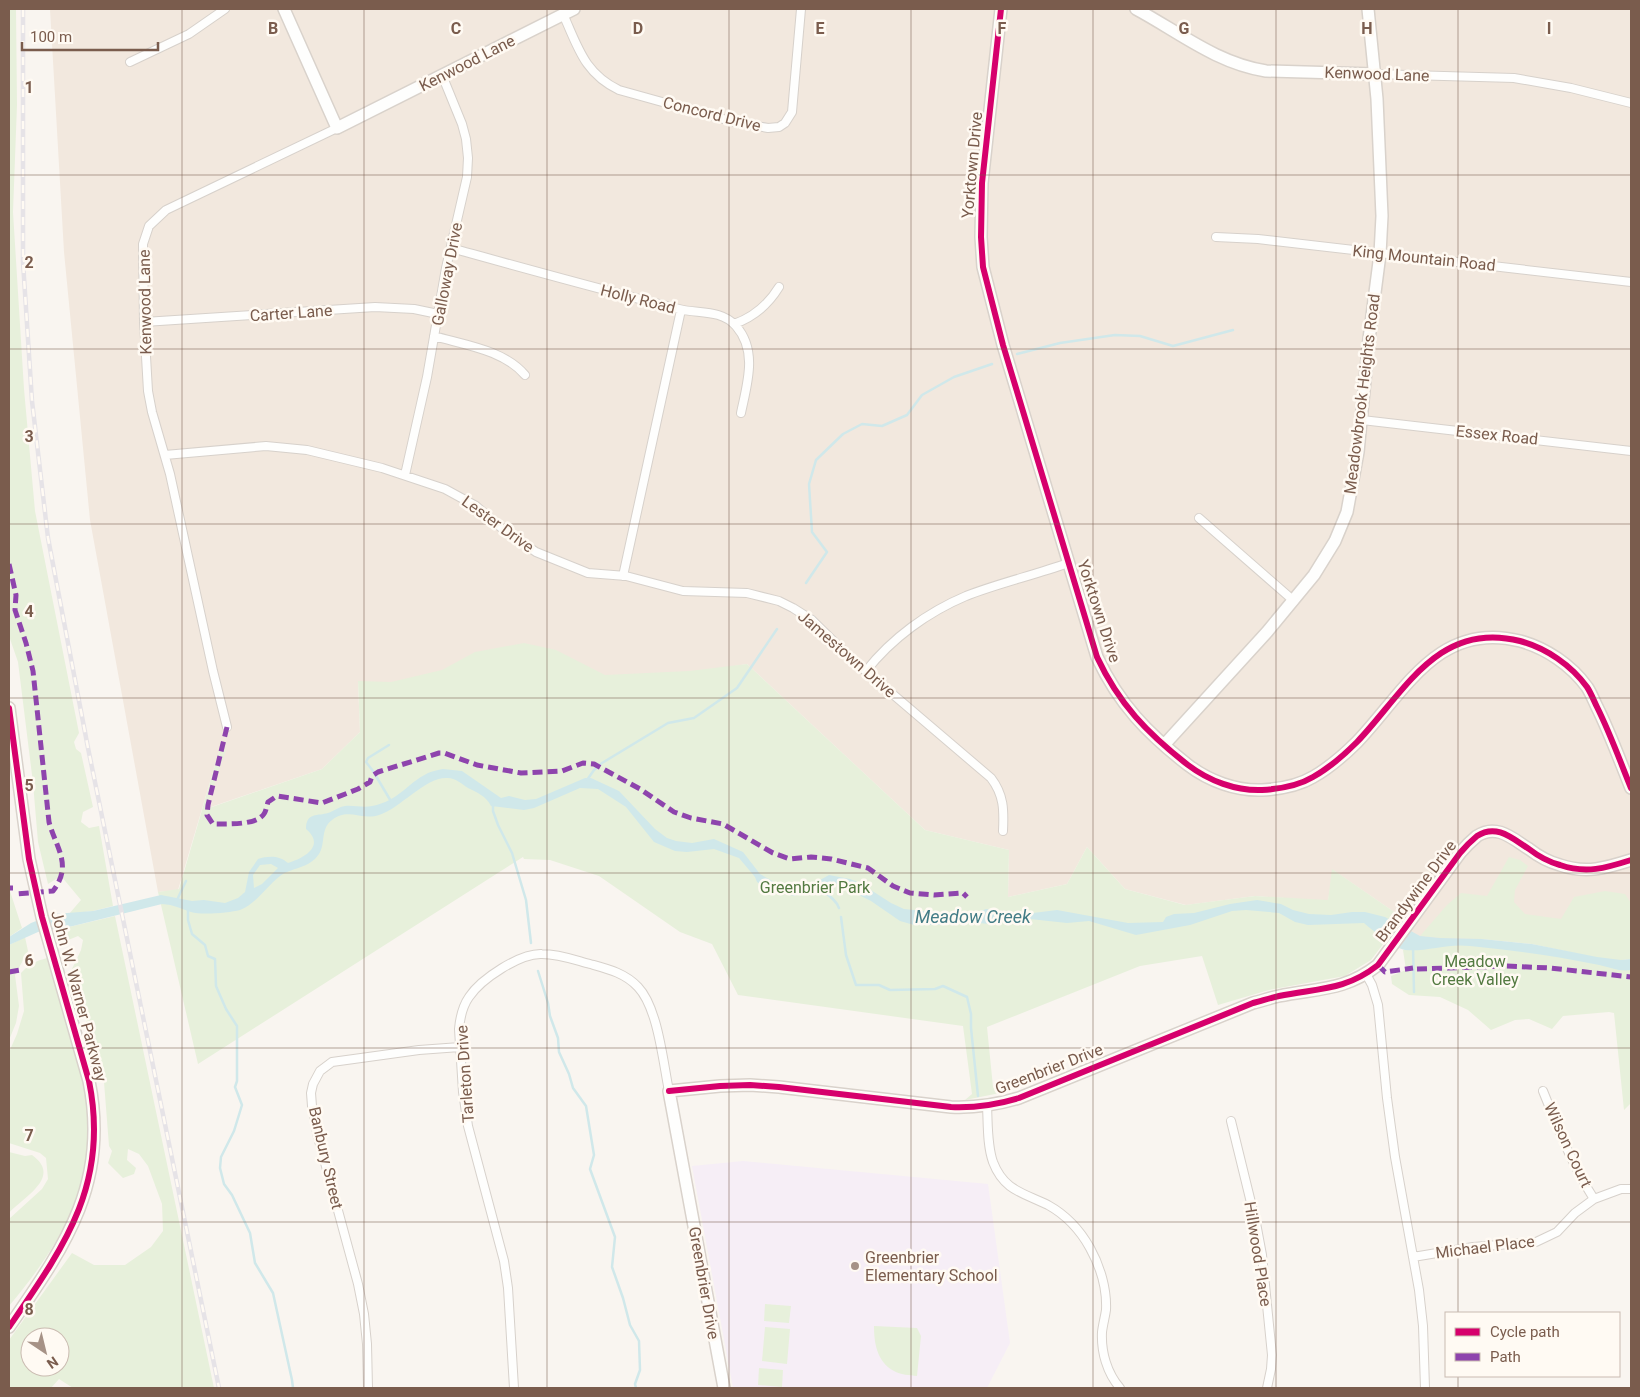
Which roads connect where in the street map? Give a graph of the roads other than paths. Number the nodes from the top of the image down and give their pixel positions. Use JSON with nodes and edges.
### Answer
{"nodes":[{"id":1,"x":225,"y":9,"type":"edge"},
{"id":2,"x":284,"y":9,"type":"edge"},
{"id":3,"x":574,"y":9,"type":"edge"},
{"id":4,"x":801,"y":9,"type":"edge"},
{"id":5,"x":1001,"y":9,"type":"edge"},
{"id":6,"x":1136,"y":9,"type":"edge"},
{"id":7,"x":1368,"y":9,"type":"edge"},
{"id":8,"x":563,"y":14,"type":"junction"},
{"id":9,"x":130,"y":62,"type":"dead end"},
{"id":10,"x":1374,"y":74,"type":"junction"},
{"id":11,"x":442,"y":75,"type":"junction"},
{"id":12,"x":1631,"y":103,"type":"edge"},
{"id":13,"x":337,"y":128,"type":"junction"},
{"id":14,"x":1216,"y":237,"type":"dead end"},
{"id":15,"x":451,"y":248,"type":"junction"},
{"id":16,"x":1380,"y":254,"type":"junction"},
{"id":17,"x":1631,"y":282,"type":"edge"},
{"id":18,"x":779,"y":287,"type":"dead end"},
{"id":19,"x":681,"y":310,"type":"junction"},
{"id":20,"x":438,"y":314,"type":"junction"},
{"id":21,"x":144,"y":322,"type":"junction"},
{"id":22,"x":734,"y":324,"type":"junction"},
{"id":23,"x":434,"y":336,"type":"junction"},
{"id":24,"x":526,"y":375,"type":"dead end"},
{"id":25,"x":741,"y":413,"type":"dead end"},
{"id":26,"x":1362,"y":420,"type":"junction"},
{"id":27,"x":1631,"y":451,"type":"edge"},
{"id":28,"x":165,"y":455,"type":"junction"},
{"id":29,"x":405,"y":475,"type":"junction"},
{"id":30,"x":1199,"y":518,"type":"dead end"},
{"id":31,"x":1068,"y":563,"type":"junction"},
{"id":32,"x":623,"y":576,"type":"junction"},
{"id":33,"x":1294,"y":601,"type":"junction"},
{"id":34,"x":866,"y":670,"type":"junction"},
{"id":35,"x":9,"y":708,"type":"edge"},
{"id":36,"x":227,"y":727,"type":"dead end"},
{"id":37,"x":1164,"y":746,"type":"junction"},
{"id":38,"x":1631,"y":788,"type":"edge"},
{"id":39,"x":1003,"y":831,"type":"dead end"},
{"id":40,"x":1631,"y":860,"type":"edge"},
{"id":41,"x":1366,"y":974,"type":"junction"},
{"id":42,"x":460,"y":1046,"type":"junction"},
{"id":43,"x":1543,"y":1090,"type":"dead end"},
{"id":44,"x":669,"y":1091,"type":"junction"},
{"id":45,"x":987,"y":1106,"type":"junction"},
{"id":46,"x":1230,"y":1121,"type":"dead end"},
{"id":47,"x":1631,"y":1189,"type":"edge"},
{"id":48,"x":1594,"y":1199,"type":"junction"},
{"id":49,"x":1413,"y":1257,"type":"junction"},
{"id":50,"x":40,"y":1283,"type":"junction"},
{"id":51,"x":9,"y":1320,"type":"edge"},
{"id":52,"x":9,"y":1327,"type":"edge"},
{"id":53,"x":368,"y":1388,"type":"edge"},
{"id":54,"x":514,"y":1388,"type":"edge"},
{"id":55,"x":724,"y":1388,"type":"edge"},
{"id":56,"x":1120,"y":1388,"type":"edge"},
{"id":57,"x":1267,"y":1388,"type":"edge"},
{"id":58,"x":1425,"y":1388,"type":"edge"}],
"edges":[{"from":1,"to":9,"type":"street"},
{"from":2,"to":13,"type":"street"},
{"from":3,"to":8,"type":"street","name":"Kenwood Lane"},
{"from":4,"to":8,"type":"street","name":"Concord Drive"},
{"from":5,"to":31,"type":"street","name":"Yorktown Drive"},
{"from":6,"to":10,"type":"street","name":"Kenwood Lane"},
{"from":7,"to":10,"type":"street","name":"Meadowbrook Heights Road"},
{"from":8,"to":11,"type":"street","name":"Kenwood Lane"},
{"from":10,"to":12,"type":"street","name":"Kenwood Lane"},
{"from":10,"to":16,"type":"street","name":"Meadowbrook Heights Road"},
{"from":11,"to":13,"type":"street","name":"Kenwood Lane"},
{"from":11,"to":15,"type":"street","name":"Galloway Drive"},
{"from":13,"to":21,"type":"street","name":"Kenwood Lane"},
{"from":14,"to":16,"type":"street","name":"King Mountain Road"},
{"from":15,"to":19,"type":"street","name":"Holly Road"},
{"from":15,"to":20,"type":"street","name":"Galloway Drive"},
{"from":16,"to":17,"type":"street","name":"King Mountain Road"},
{"from":16,"to":26,"type":"street","name":"Meadowbrook Heights Road"},
{"from":18,"to":22,"type":"street"},
{"from":19,"to":22,"type":"street","name":"Holly Road"},
{"from":19,"to":32,"type":"street"},
{"from":20,"to":21,"type":"street","name":"Carter Lane"},
{"from":20,"to":23,"type":"street","name":"Galloway Drive"},
{"from":21,"to":28,"type":"street","name":"Kenwood Lane"},
{"from":22,"to":25,"type":"street"},
{"from":23,"to":24,"type":"street"},
{"from":23,"to":29,"type":"street","name":"Galloway Drive"},
{"from":26,"to":27,"type":"street","name":"Essex Road"},
{"from":26,"to":33,"type":"street","name":"Meadowbrook Heights Road"},
{"from":28,"to":29,"type":"street","name":"Lester Drive"},
{"from":28,"to":36,"type":"street","name":"Kenwood Lane"},
{"from":29,"to":32,"type":"street","name":"Lester Drive"},
{"from":30,"to":33,"type":"street"},
{"from":31,"to":34,"type":"street"},
{"from":31,"to":37,"type":"street","name":"Yorktown Drive"},
{"from":32,"to":34,"type":"street","name":"Jamestown Drive"},
{"from":33,"to":37,"type":"street","name":"Meadowbrook Heights Road"},
{"from":34,"to":39,"type":"street","name":"Jamestown Drive"},
{"from":35,"to":50,"type":"street","name":"John W. Warner Parkway"},
{"from":37,"to":38,"type":"street","name":"Yorktown Drive"},
{"from":40,"to":41,"type":"street","name":"Brandywine Drive"},
{"from":41,"to":45,"type":"street","name":"Greenbrier Drive"},
{"from":41,"to":49,"type":"street"},
{"from":42,"to":44,"type":"street","name":"Tarleton Drive"},
{"from":42,"to":53,"type":"street","name":"Banbury Street"},
{"from":42,"to":54,"type":"street","name":"Tarleton Drive"},
{"from":43,"to":48,"type":"street","name":"Wilson Court"},
{"from":44,"to":45,"type":"street","name":"Greenbrier Drive"},
{"from":44,"to":55,"type":"street","name":"Greenbrier Drive"},
{"from":45,"to":56,"type":"street"},
{"from":46,"to":57,"type":"street","name":"Hillwood Place"},
{"from":47,"to":48,"type":"street","name":"Michael Place"},
{"from":48,"to":49,"type":"street","name":"Michael Place"},
{"from":49,"to":58,"type":"street"},
{"from":50,"to":51,"type":"street","name":"John W. Warner Parkway"},
{"from":50,"to":52,"type":"street","name":"John W. Warner Parkway"}]}
